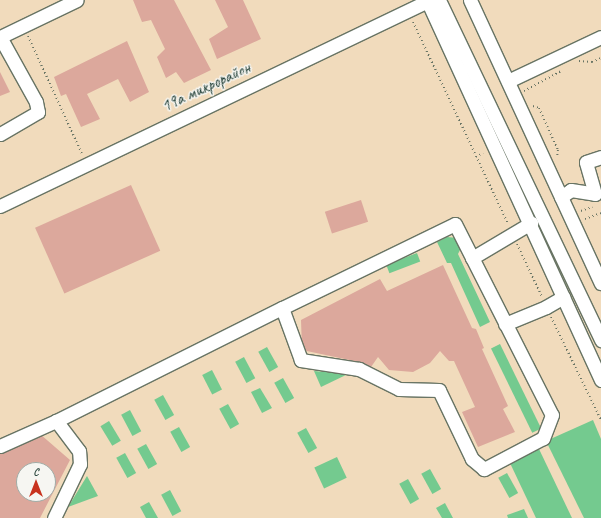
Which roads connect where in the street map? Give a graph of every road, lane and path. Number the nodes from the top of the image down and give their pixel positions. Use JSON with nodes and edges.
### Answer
{"nodes":[{"id":1,"x":77,"y":0,"type":"edge"},
{"id":2,"x":431,"y":0,"type":"edge"},
{"id":3,"x":470,"y":0,"type":"edge"},
{"id":4,"x":407,"y":11,"type":"junction"},
{"id":5,"x":24,"y":25,"type":"junction"},
{"id":6,"x":0,"y":37,"type":"edge"},
{"id":7,"x":601,"y":37,"type":"edge"},
{"id":8,"x":601,"y":58,"type":"edge"},
{"id":9,"x":578,"y":61,"type":"dead end"},
{"id":10,"x":564,"y":69,"type":"dead end"},
{"id":11,"x":508,"y":82,"type":"junction"},
{"id":12,"x":515,"y":96,"type":"junction"},
{"id":13,"x":0,"y":134,"type":"edge"},
{"id":14,"x":601,"y":157,"type":"edge"},
{"id":15,"x":86,"y":163,"type":"junction"},
{"id":16,"x":561,"y":197,"type":"junction"},
{"id":17,"x":597,"y":199,"type":"edge"},
{"id":18,"x":0,"y":206,"type":"edge"},
{"id":19,"x":581,"y":210,"type":"dead end"},
{"id":20,"x":601,"y":213,"type":"edge"},
{"id":21,"x":585,"y":219,"type":"dead end"},
{"id":22,"x":530,"y":223,"type":"junction"},
{"id":23,"x":513,"y":234,"type":"junction"},
{"id":24,"x":472,"y":258,"type":"junction"},
{"id":25,"x":601,"y":283,"type":"edge"},
{"id":26,"x":563,"y":297,"type":"junction"},
{"id":27,"x":546,"y":307,"type":"junction"},
{"id":28,"x":282,"y":308,"type":"junction"},
{"id":29,"x":505,"y":324,"type":"junction"},
{"id":30,"x":601,"y":340,"type":"edge"},
{"id":31,"x":601,"y":380,"type":"edge"},
{"id":32,"x":601,"y":420,"type":"edge"},
{"id":33,"x":56,"y":421,"type":"junction"},
{"id":34,"x":0,"y":446,"type":"edge"},
{"id":35,"x":54,"y":518,"type":"edge"}],
"edges":[{"from":1,"to":5,"type":"street"},
{"from":2,"to":4,"type":"street","name":"19а микрорайон"},
{"from":2,"to":22,"type":"street"},
{"from":2,"to":30,"type":"street"},
{"from":3,"to":11,"type":"street"},
{"from":4,"to":15,"type":"street","name":"19а микрорайон"},
{"from":4,"to":23,"type":"path"},
{"from":5,"to":6,"type":"street"},
{"from":5,"to":15,"type":"path"},
{"from":6,"to":13,"type":"street"},
{"from":7,"to":11,"type":"street"},
{"from":8,"to":9,"type":"path"},
{"from":10,"to":12,"type":"path"},
{"from":11,"to":12,"type":"street"},
{"from":12,"to":16,"type":"street"},
{"from":14,"to":17,"type":"street"},
{"from":15,"to":18,"type":"street","name":"19а микрорайон"},
{"from":16,"to":17,"type":"street"},
{"from":16,"to":25,"type":"street"},
{"from":17,"to":19,"type":"path"},
{"from":20,"to":21,"type":"path"},
{"from":22,"to":23,"type":"street"},
{"from":22,"to":26,"type":"street"},
{"from":23,"to":24,"type":"street"},
{"from":23,"to":27,"type":"path"},
{"from":24,"to":28,"type":"street"},
{"from":24,"to":29,"type":"street"},
{"from":26,"to":27,"type":"street"},
{"from":26,"to":31,"type":"street"},
{"from":27,"to":29,"type":"street"},
{"from":27,"to":32,"type":"path"},
{"from":28,"to":29,"type":"street"},
{"from":28,"to":33,"type":"street"},
{"from":33,"to":34,"type":"street"},
{"from":33,"to":35,"type":"street"}]}
